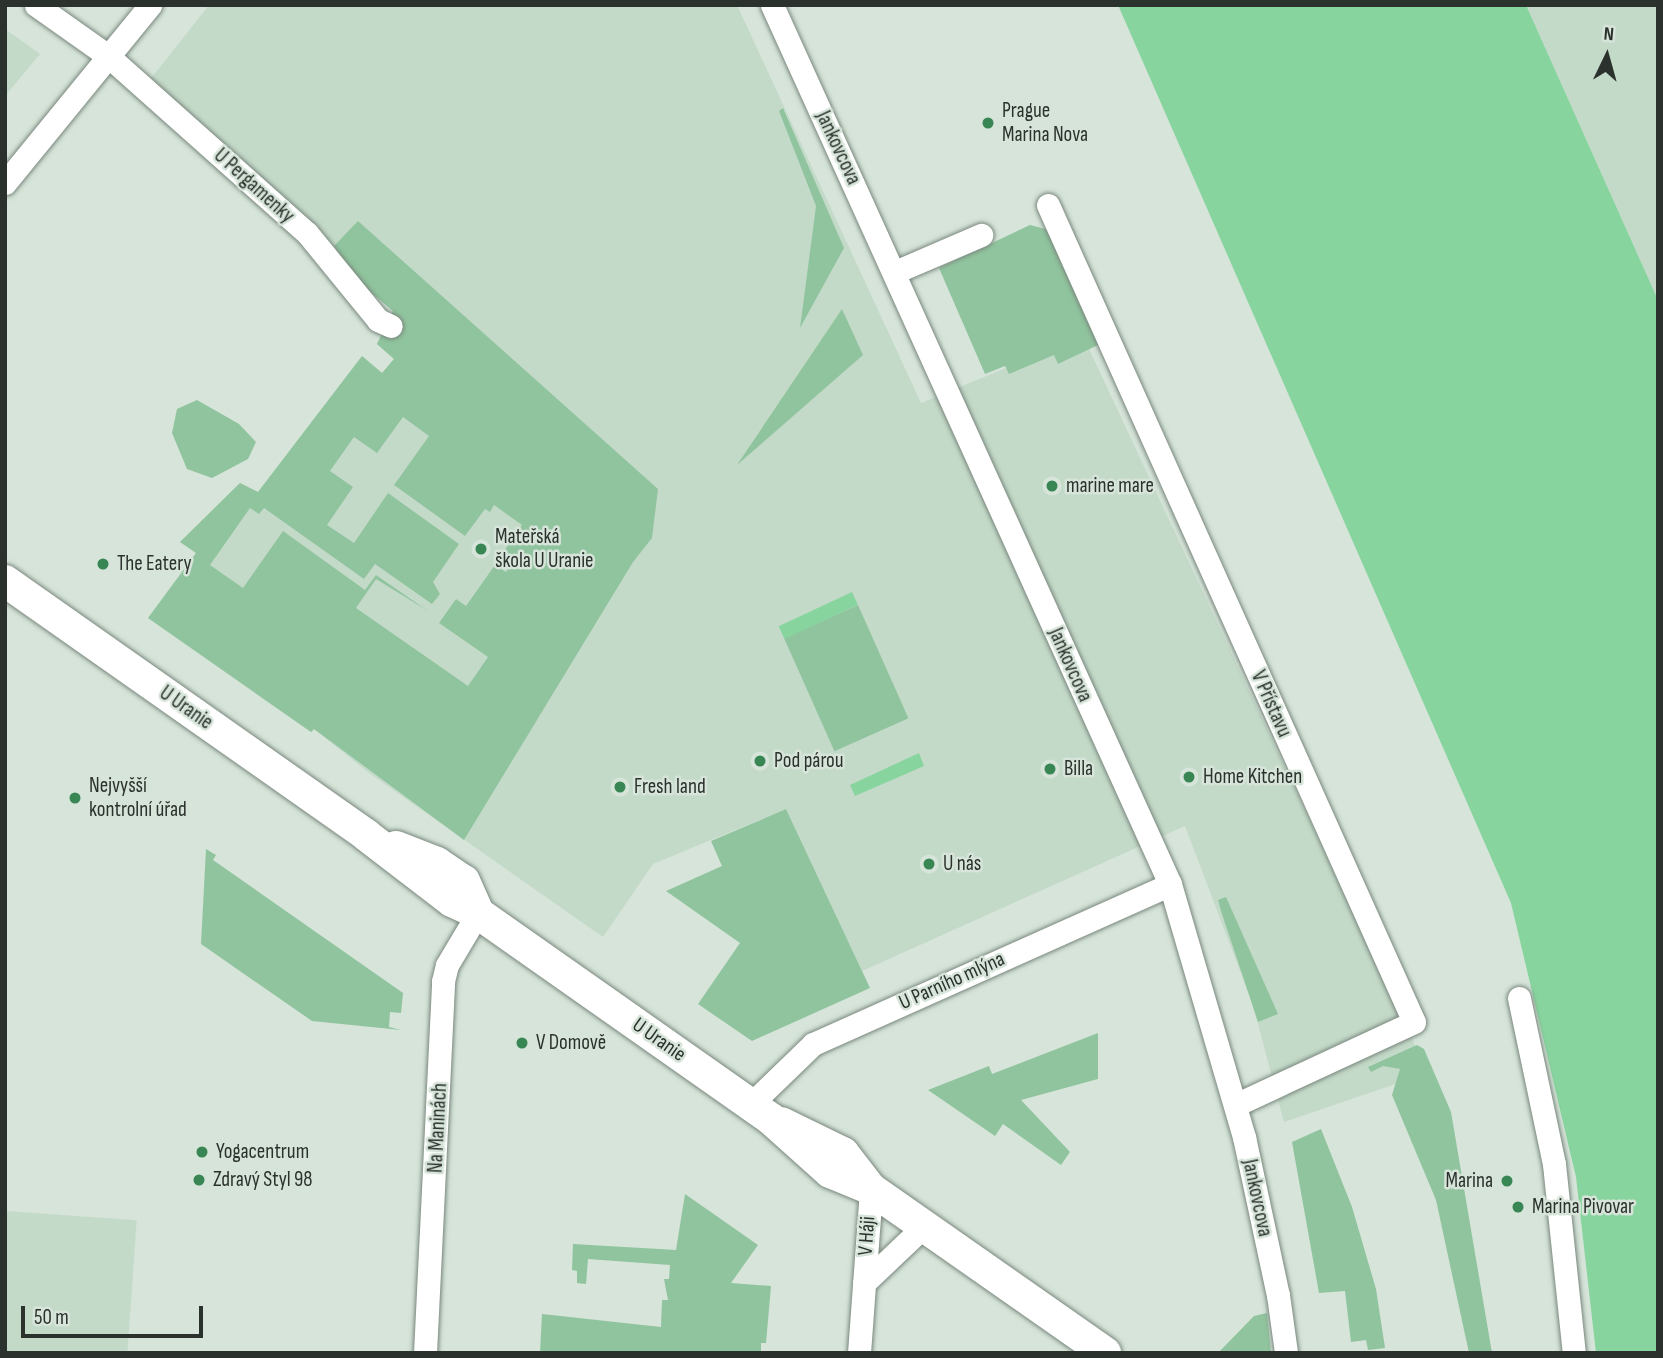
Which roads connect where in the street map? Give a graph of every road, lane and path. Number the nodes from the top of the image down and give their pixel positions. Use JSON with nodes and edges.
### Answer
{"nodes":[{"id":1,"x":36,"y":5,"type":"edge"},
{"id":2,"x":150,"y":5,"type":"edge"},
{"id":3,"x":772,"y":5,"type":"edge"},
{"id":4,"x":107,"y":55,"type":"junction"},
{"id":5,"x":5,"y":183,"type":"edge"},
{"id":6,"x":1048,"y":205,"type":"dead end"},
{"id":7,"x":981,"y":235,"type":"dead end"},
{"id":8,"x":895,"y":272,"type":"junction"},
{"id":9,"x":391,"y":326,"type":"dead end"},
{"id":10,"x":5,"y":582,"type":"edge"},
{"id":11,"x":1170,"y":884,"type":"junction"},
{"id":12,"x":478,"y":913,"type":"junction"},
{"id":13,"x":1519,"y":998,"type":"dead end"},
{"id":14,"x":1235,"y":1105,"type":"junction"},
{"id":15,"x":761,"y":1111,"type":"junction"},
{"id":16,"x":871,"y":1189,"type":"junction"},
{"id":17,"x":923,"y":1227,"type":"junction"},
{"id":18,"x":864,"y":1283,"type":"junction"},
{"id":19,"x":425,"y":1353,"type":"edge"},
{"id":20,"x":859,"y":1353,"type":"edge"},
{"id":21,"x":1105,"y":1353,"type":"edge"},
{"id":22,"x":1286,"y":1353,"type":"edge"},
{"id":23,"x":1574,"y":1353,"type":"edge"}],
"edges":[{"from":1,"to":4,"type":"street","name":"U Pergamenky"},
{"from":2,"to":4,"type":"street"},
{"from":3,"to":8,"type":"street","name":"Jankovcova"},
{"from":4,"to":5,"type":"street"},
{"from":4,"to":9,"type":"street","name":"U Pergamenky"},
{"from":6,"to":14,"type":"street","name":"V Přístavu"},
{"from":7,"to":8,"type":"street"},
{"from":8,"to":11,"type":"street","name":"Jankovcova"},
{"from":10,"to":12,"type":"main road","name":"U Uranie"},
{"from":11,"to":14,"type":"street","name":"Jankovcova"},
{"from":11,"to":15,"type":"street","name":"U Parního mlýna"},
{"from":12,"to":15,"type":"main road","name":"U Uranie"},
{"from":12,"to":19,"type":"street","name":"Na Maninách"},
{"from":13,"to":23,"type":"street"},
{"from":14,"to":22,"type":"street","name":"Jankovcova"},
{"from":15,"to":16,"type":"main road","name":"U Uranie"},
{"from":16,"to":17,"type":"main road","name":"U Uranie"},
{"from":16,"to":18,"type":"street","name":"V Háji"},
{"from":17,"to":18,"type":"street","name":"V Háji"},
{"from":17,"to":21,"type":"main road","name":"U Uranie"},
{"from":18,"to":20,"type":"street","name":"V Háji"}]}
